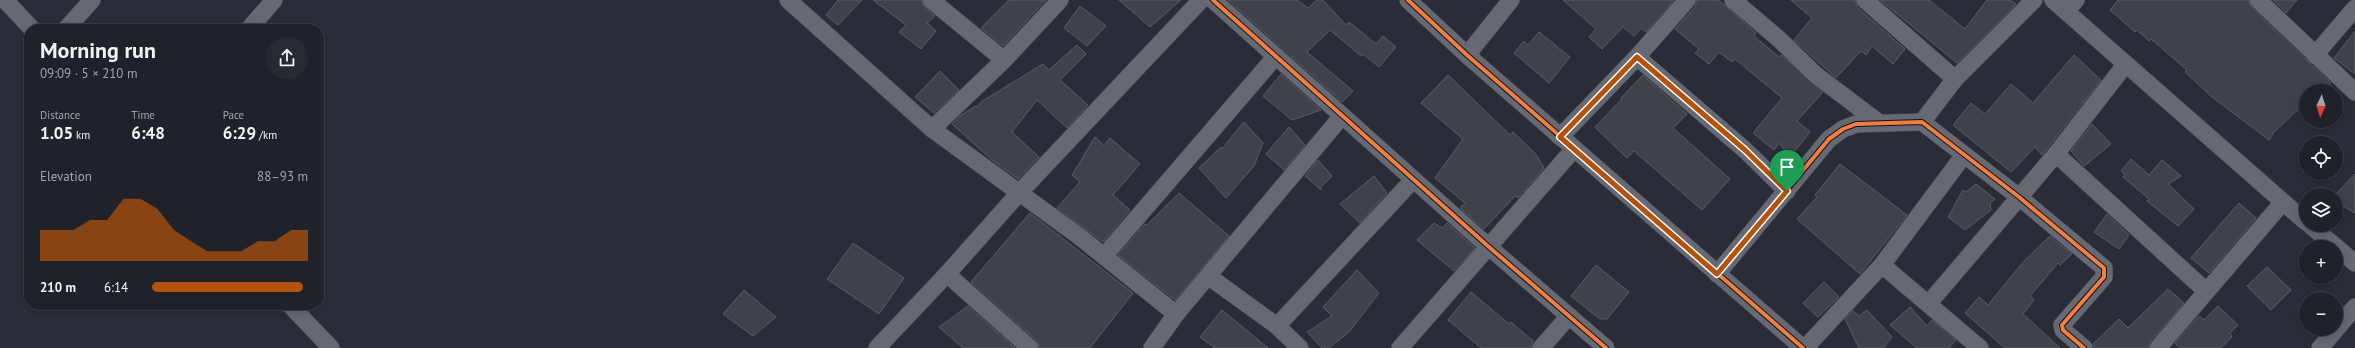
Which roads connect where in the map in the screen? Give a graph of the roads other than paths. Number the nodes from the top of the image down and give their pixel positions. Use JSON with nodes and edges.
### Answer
{"nodes":[{"id":1,"x":5,"y":0,"type":"edge"},
{"id":2,"x":92,"y":0,"type":"edge"},
{"id":3,"x":274,"y":0,"type":"edge"},
{"id":4,"x":788,"y":0,"type":"edge"},
{"id":5,"x":931,"y":0,"type":"edge"},
{"id":6,"x":1060,"y":0,"type":"edge"},
{"id":7,"x":1201,"y":0,"type":"edge"},
{"id":8,"x":1213,"y":0,"type":"edge"},
{"id":9,"x":1408,"y":0,"type":"edge"},
{"id":10,"x":1511,"y":0,"type":"edge"},
{"id":11,"x":1687,"y":0,"type":"edge"},
{"id":12,"x":1733,"y":0,"type":"edge"},
{"id":13,"x":1865,"y":0,"type":"edge"},
{"id":14,"x":2034,"y":0,"type":"edge"},
{"id":15,"x":2053,"y":0,"type":"edge"},
{"id":16,"x":2258,"y":0,"type":"edge"},
{"id":17,"x":2071,"y":5,"type":"edge"},
{"id":18,"x":2355,"y":8,"type":"edge"},
{"id":19,"x":27,"y":24,"type":"edge"},
{"id":20,"x":70,"y":24,"type":"edge"},
{"id":21,"x":252,"y":24,"type":"edge"},
{"id":22,"x":1467,"y":55,"type":"junction"},
{"id":23,"x":2315,"y":55,"type":"junction"},
{"id":24,"x":1276,"y":56,"type":"junction"},
{"id":25,"x":1637,"y":57,"type":"junction"},
{"id":26,"x":1004,"y":60,"type":"junction"},
{"id":27,"x":2126,"y":65,"type":"junction"},
{"id":28,"x":1955,"y":79,"type":"junction"},
{"id":29,"x":2355,"y":92,"type":"edge"},
{"id":30,"x":1342,"y":116,"type":"junction"},
{"id":31,"x":1878,"y":122,"type":"junction"},
{"id":32,"x":1922,"y":122,"type":"junction"},
{"id":33,"x":932,"y":129,"type":"junction"},
{"id":34,"x":1560,"y":137,"type":"junction"},
{"id":35,"x":1574,"y":149,"type":"junction"},
{"id":36,"x":2056,"y":154,"type":"junction"},
{"id":37,"x":1964,"y":155,"type":"junction"},
{"id":38,"x":1413,"y":180,"type":"junction"},
{"id":39,"x":1787,"y":191,"type":"junction"},
{"id":40,"x":1019,"y":193,"type":"junction"},
{"id":41,"x":2019,"y":197,"type":"junction"},
{"id":42,"x":2282,"y":202,"type":"junction"},
{"id":43,"x":2299,"y":216,"type":"edge"},
{"id":44,"x":2318,"y":232,"type":"edge"},
{"id":45,"x":2328,"y":240,"type":"edge"},
{"id":46,"x":1489,"y":247,"type":"junction"},
{"id":47,"x":2343,"y":253,"type":"edge"},
{"id":48,"x":1104,"y":256,"type":"junction"},
{"id":49,"x":2355,"y":263,"type":"edge"},
{"id":50,"x":1882,"y":265,"type":"junction"},
{"id":51,"x":947,"y":274,"type":"junction"},
{"id":52,"x":1717,"y":274,"type":"junction"},
{"id":53,"x":1208,"y":276,"type":"junction"},
{"id":54,"x":2206,"y":291,"type":"junction"},
{"id":55,"x":1929,"y":303,"type":"junction"},
{"id":56,"x":2355,"y":307,"type":"edge"},
{"id":57,"x":295,"y":310,"type":"edge"},
{"id":58,"x":1176,"y":314,"type":"junction"},
{"id":59,"x":1569,"y":316,"type":"junction"},
{"id":60,"x":1277,"y":326,"type":"junction"},
{"id":61,"x":331,"y":348,"type":"edge"},
{"id":62,"x":877,"y":348,"type":"edge"},
{"id":63,"x":1030,"y":348,"type":"edge"},
{"id":64,"x":1152,"y":348,"type":"edge"},
{"id":65,"x":1300,"y":348,"type":"edge"},
{"id":66,"x":1400,"y":348,"type":"edge"},
{"id":67,"x":1540,"y":348,"type":"edge"},
{"id":68,"x":1606,"y":348,"type":"edge"},
{"id":69,"x":1804,"y":348,"type":"edge"},
{"id":70,"x":1980,"y":348,"type":"edge"},
{"id":71,"x":2084,"y":348,"type":"edge"},
{"id":72,"x":2158,"y":348,"type":"edge"},
{"id":73,"x":2320,"y":348,"type":"edge"}],
"edges":[{"from":1,"to":19,"type":"street"},
{"from":2,"to":20,"type":"street"},
{"from":3,"to":21,"type":"street"},
{"from":4,"to":33,"type":"street"},
{"from":5,"to":26,"type":"street"},
{"from":6,"to":26,"type":"street"},
{"from":7,"to":40,"type":"street"},
{"from":8,"to":24,"type":"street"},
{"from":9,"to":22,"type":"street"},
{"from":10,"to":22,"type":"street"},
{"from":11,"to":25,"type":"street"},
{"from":12,"to":31,"type":"street"},
{"from":13,"to":28,"type":"street"},
{"from":14,"to":28,"type":"street"},
{"from":15,"to":17,"type":"street"},
{"from":16,"to":23,"type":"street"},
{"from":17,"to":27,"type":"street"},
{"from":18,"to":23,"type":"street"},
{"from":22,"to":34,"type":"street"},
{"from":23,"to":29,"type":"street"},
{"from":24,"to":30,"type":"street"},
{"from":24,"to":48,"type":"street"},
{"from":25,"to":34,"type":"street"},
{"from":25,"to":39,"type":"street"},
{"from":26,"to":33,"type":"street"},
{"from":27,"to":36,"type":"street"},
{"from":27,"to":42,"type":"street"},
{"from":28,"to":32,"type":"street"},
{"from":30,"to":38,"type":"street"},
{"from":30,"to":53,"type":"street"},
{"from":31,"to":32,"type":"street"},
{"from":31,"to":39,"type":"street"},
{"from":32,"to":37,"type":"street"},
{"from":33,"to":40,"type":"street"},
{"from":34,"to":35,"type":"street"},
{"from":35,"to":46,"type":"street"},
{"from":35,"to":52,"type":"street"},
{"from":36,"to":41,"type":"street"},
{"from":36,"to":54,"type":"street"},
{"from":37,"to":41,"type":"street"},
{"from":37,"to":50,"type":"street"},
{"from":38,"to":46,"type":"street"},
{"from":38,"to":60,"type":"street"},
{"from":39,"to":52,"type":"street"},
{"from":40,"to":48,"type":"street"},
{"from":40,"to":51,"type":"street"},
{"from":41,"to":55,"type":"street"},
{"from":41,"to":71,"type":"street"},
{"from":42,"to":43,"type":"street"},
{"from":42,"to":54,"type":"street"},
{"from":44,"to":45,"type":"street"},
{"from":46,"to":59,"type":"street"},
{"from":46,"to":66,"type":"street"},
{"from":47,"to":49,"type":"street"},
{"from":48,"to":58,"type":"street"},
{"from":50,"to":55,"type":"street"},
{"from":50,"to":69,"type":"street"},
{"from":51,"to":62,"type":"street"},
{"from":51,"to":63,"type":"street"},
{"from":52,"to":69,"type":"street"},
{"from":53,"to":58,"type":"street"},
{"from":53,"to":60,"type":"street"},
{"from":54,"to":72,"type":"street"},
{"from":55,"to":70,"type":"street"},
{"from":56,"to":73,"type":"street"},
{"from":57,"to":61,"type":"street"},
{"from":58,"to":64,"type":"street"},
{"from":59,"to":67,"type":"street"},
{"from":59,"to":68,"type":"street"},
{"from":60,"to":65,"type":"street"}]}
